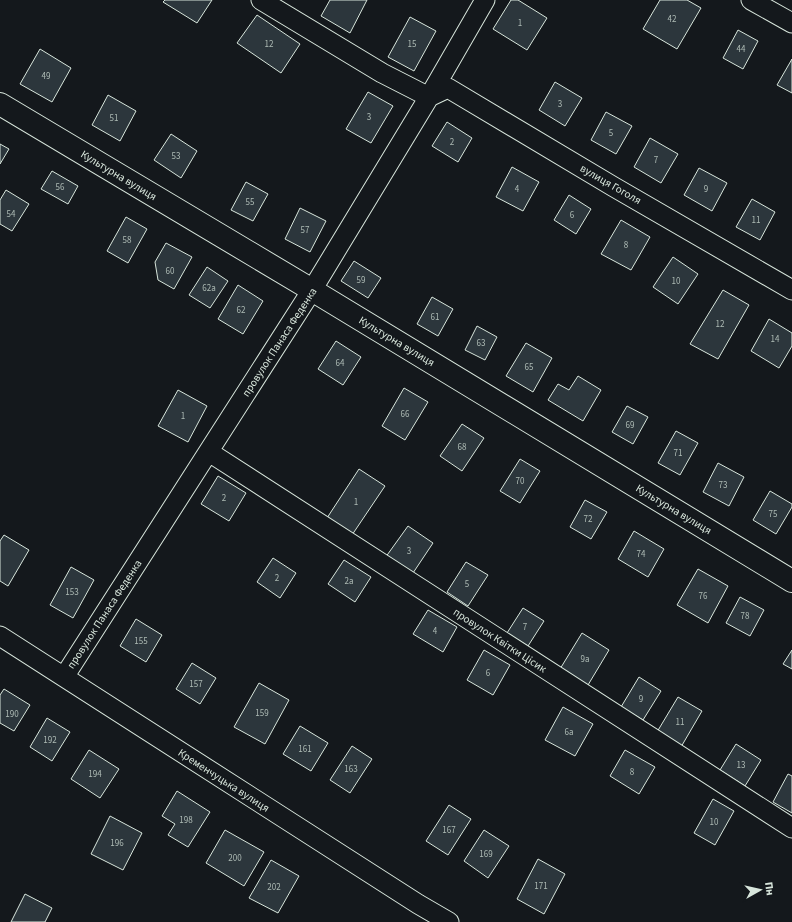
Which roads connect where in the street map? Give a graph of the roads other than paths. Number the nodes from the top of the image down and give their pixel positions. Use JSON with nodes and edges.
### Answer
{"nodes":[{"id":1,"x":261,"y":0,"type":"edge"},
{"id":2,"x":485,"y":0,"type":"edge"},
{"id":3,"x":751,"y":0,"type":"edge"},
{"id":4,"x":792,"y":23,"type":"edge"},
{"id":5,"x":429,"y":97,"type":"junction"},
{"id":6,"x":0,"y":104,"type":"edge"},
{"id":7,"x":312,"y":290,"type":"junction"},
{"id":8,"x":792,"y":290,"type":"edge"},
{"id":9,"x":209,"y":452,"type":"junction"},
{"id":10,"x":792,"y":581,"type":"edge"},
{"id":11,"x":0,"y":636,"type":"edge"},
{"id":12,"x":64,"y":677,"type":"junction"},
{"id":13,"x":792,"y":828,"type":"edge"},
{"id":14,"x":449,"y":922,"type":"edge"}],
"edges":[{"from":1,"to":5,"type":"street"},
{"from":2,"to":5,"type":"street","name":"провулок Панаса Феденка"},
{"from":3,"to":4,"type":"street"},
{"from":5,"to":7,"type":"street","name":"провулок Панаса Феденка"},
{"from":5,"to":8,"type":"street","name":"вулиця Гоголя"},
{"from":6,"to":7,"type":"street","name":"Культурна вулиця"},
{"from":7,"to":9,"type":"street","name":"провулок Панаса Феденка"},
{"from":7,"to":10,"type":"street","name":"Культурна вулиця"},
{"from":9,"to":12,"type":"street","name":"провулок Панаса Феденка"},
{"from":9,"to":13,"type":"street","name":"провулок Квітки Цісик"},
{"from":11,"to":12,"type":"street","name":"Кременчуцька вулиця"},
{"from":12,"to":14,"type":"street","name":"Кременчуцька вулиця"}]}
